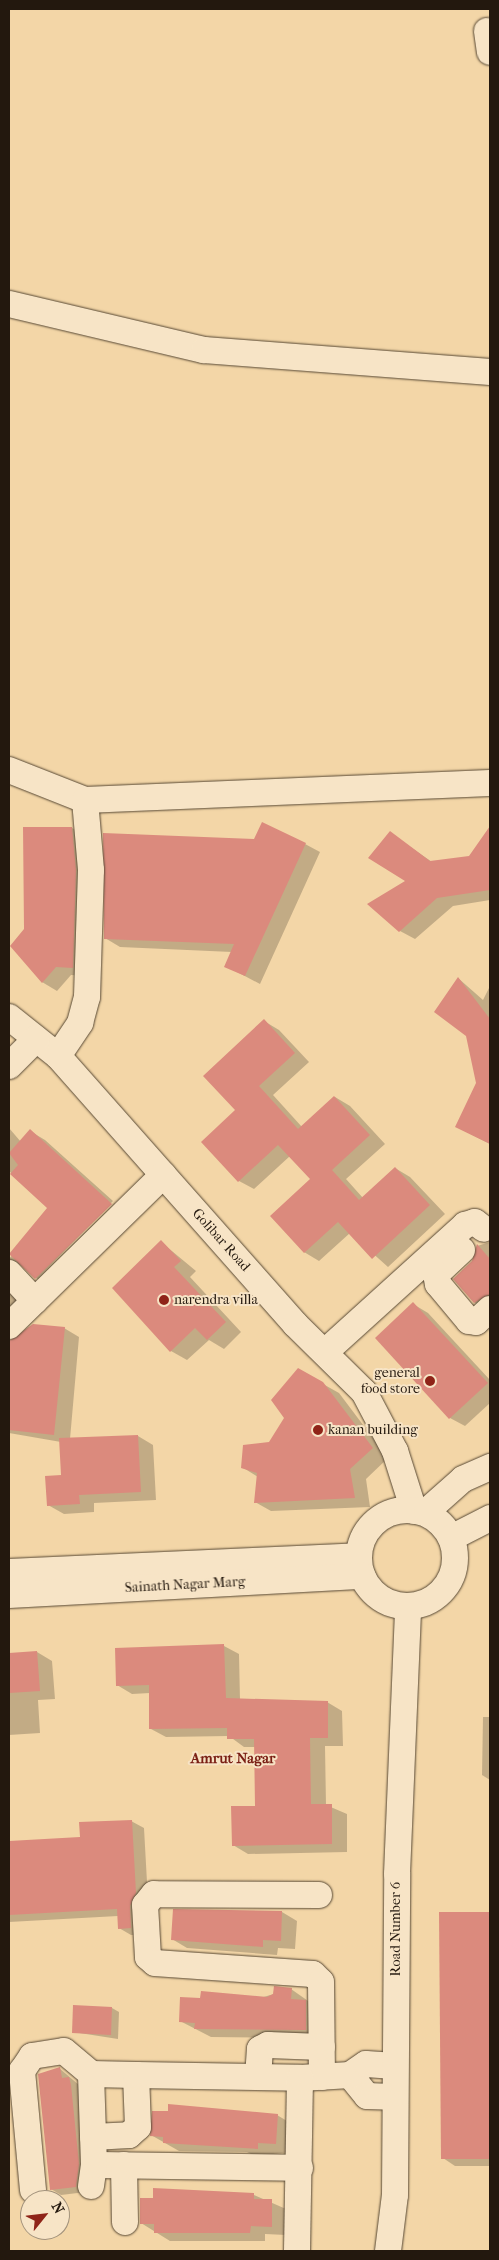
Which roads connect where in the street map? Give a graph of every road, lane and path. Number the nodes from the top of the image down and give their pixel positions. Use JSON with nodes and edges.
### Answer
{"nodes":[{"id":1,"x":9,"y":304,"type":"edge"},
{"id":2,"x":490,"y":372,"type":"edge"},
{"id":3,"x":9,"y":770,"type":"edge"},
{"id":4,"x":490,"y":783,"type":"edge"},
{"id":5,"x":85,"y":800,"type":"junction"},
{"id":6,"x":20,"y":1032,"type":"edge"},
{"id":7,"x":58,"y":1056,"type":"junction"},
{"id":8,"x":9,"y":1066,"type":"edge"},
{"id":9,"x":162,"y":1175,"type":"junction"},
{"id":10,"x":487,"y":1227,"type":"edge"},
{"id":11,"x":9,"y":1273,"type":"edge"},
{"id":12,"x":35,"y":1301,"type":"junction"},
{"id":13,"x":490,"y":1309,"type":"edge"},
{"id":14,"x":9,"y":1326,"type":"edge"},
{"id":15,"x":325,"y":1352,"type":"junction"},
{"id":16,"x":490,"y":1467,"type":"edge"},
{"id":17,"x":420,"y":1511,"type":"junction"},
{"id":18,"x":490,"y":1518,"type":"edge"},
{"id":19,"x":450,"y":1538,"type":"junction"},
{"id":20,"x":360,"y":1566,"type":"junction"},
{"id":21,"x":9,"y":1572,"type":"edge"},
{"id":22,"x":9,"y":1595,"type":"edge"},
{"id":23,"x":408,"y":1607,"type":"junction"},
{"id":24,"x":319,"y":1895,"type":"dead end"},
{"id":25,"x":322,"y":2047,"type":"junction"},
{"id":26,"x":395,"y":2066,"type":"junction"},
{"id":27,"x":90,"y":2074,"type":"junction"},
{"id":28,"x":136,"y":2075,"type":"junction"},
{"id":29,"x":350,"y":2075,"type":"junction"},
{"id":30,"x":311,"y":2077,"type":"junction"},
{"id":31,"x":258,"y":2078,"type":"junction"},
{"id":32,"x":392,"y":2097,"type":"junction"},
{"id":33,"x":93,"y":2137,"type":"junction"},
{"id":34,"x":124,"y":2166,"type":"junction"},
{"id":35,"x":300,"y":2168,"type":"junction"},
{"id":36,"x":33,"y":2190,"type":"dead end"},
{"id":37,"x":125,"y":2222,"type":"dead end"},
{"id":38,"x":296,"y":2251,"type":"edge"},
{"id":39,"x":388,"y":2251,"type":"edge"}],
"edges":[{"from":1,"to":2,"type":"street"},
{"from":3,"to":5,"type":"street"},
{"from":4,"to":5,"type":"street"},
{"from":5,"to":7,"type":"street"},
{"from":6,"to":7,"type":"street","name":"Golibar Road"},
{"from":6,"to":8,"type":"street"},
{"from":7,"to":9,"type":"street","name":"Golibar Road"},
{"from":9,"to":12,"type":"street"},
{"from":9,"to":15,"type":"street","name":"Golibar Road"},
{"from":10,"to":13,"type":"street"},
{"from":10,"to":15,"type":"street"},
{"from":11,"to":12,"type":"street"},
{"from":12,"to":14,"type":"street"},
{"from":15,"to":17,"type":"street","name":"Golibar Road"},
{"from":16,"to":17,"type":"street"},
{"from":17,"to":19,"type":"street","name":"Golibar Road"},
{"from":17,"to":20,"type":"street"},
{"from":18,"to":19,"type":"street"},
{"from":19,"to":23,"type":"street"},
{"from":20,"to":21,"type":"street"},
{"from":20,"to":22,"type":"street","name":"Sainath Nagar Marg"},
{"from":20,"to":23,"type":"street"},
{"from":23,"to":26,"type":"street","name":"Road Number 6"},
{"from":24,"to":25,"type":"street"},
{"from":25,"to":30,"type":"street"},
{"from":25,"to":31,"type":"street"},
{"from":26,"to":29,"type":"street"},
{"from":26,"to":32,"type":"street","name":"Road Number 6"},
{"from":27,"to":28,"type":"street"},
{"from":27,"to":33,"type":"street"},
{"from":27,"to":36,"type":"street"},
{"from":28,"to":31,"type":"street"},
{"from":28,"to":33,"type":"street"},
{"from":29,"to":30,"type":"street"},
{"from":29,"to":32,"type":"street"},
{"from":30,"to":31,"type":"street"},
{"from":30,"to":35,"type":"street"},
{"from":32,"to":39,"type":"street","name":"Road Number 6"},
{"from":33,"to":34,"type":"street"},
{"from":34,"to":35,"type":"street"},
{"from":34,"to":37,"type":"street"},
{"from":35,"to":38,"type":"street"}]}
